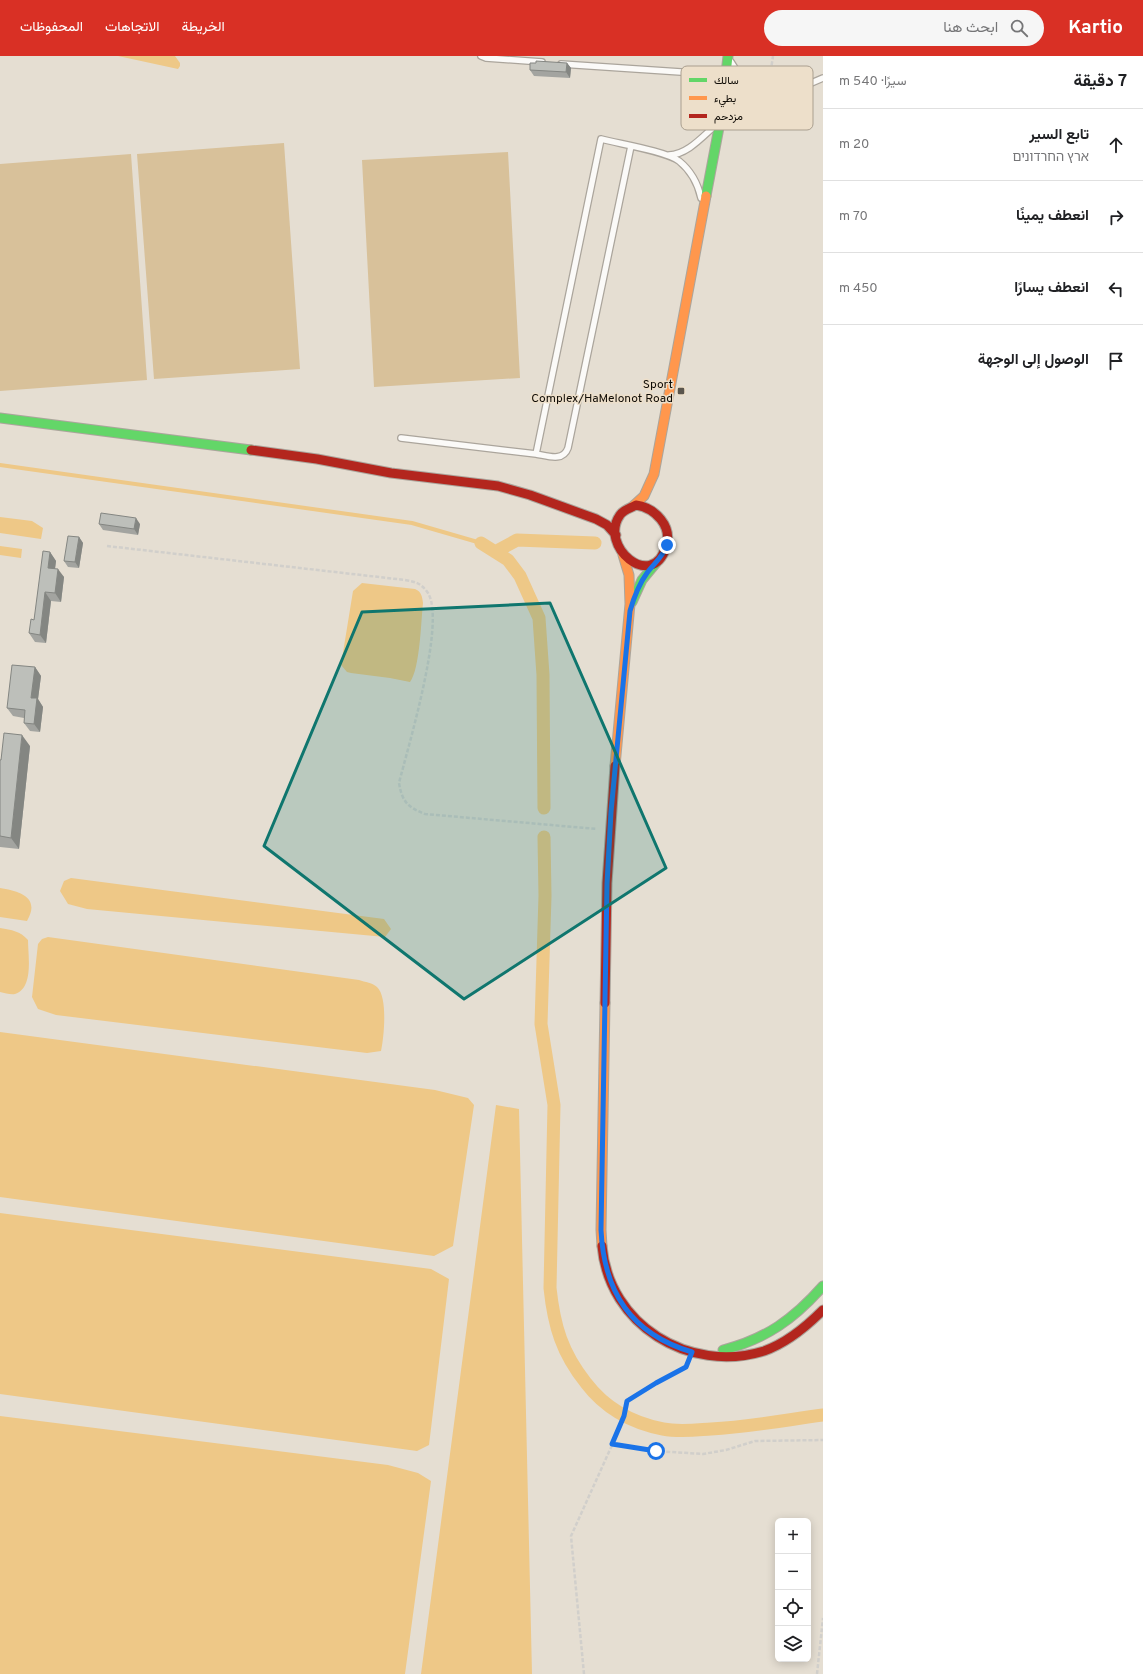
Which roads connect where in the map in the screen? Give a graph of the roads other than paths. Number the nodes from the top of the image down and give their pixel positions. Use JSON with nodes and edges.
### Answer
{"nodes":[{"id":1,"x":481,"y":56,"type":"edge"},
{"id":2,"x":728,"y":57,"type":"edge"},
{"id":3,"x":548,"y":63,"type":"edge"},
{"id":4,"x":556,"y":63,"type":"edge"},
{"id":5,"x":734,"y":66,"type":"edge"},
{"id":6,"x":681,"y":72,"type":"edge"},
{"id":7,"x":823,"y":78,"type":"edge"},
{"id":8,"x":813,"y":82,"type":"edge"},
{"id":9,"x":708,"y":130,"type":"edge"},
{"id":10,"x":718,"y":130,"type":"edge"},
{"id":11,"x":630,"y":146,"type":"junction"},
{"id":12,"x":666,"y":155,"type":"junction"},
{"id":13,"x":704,"y":207,"type":"junction"},
{"id":14,"x":0,"y":418,"type":"edge"},
{"id":15,"x":401,"y":438,"type":"dead end"},
{"id":16,"x":536,"y":454,"type":"junction"},
{"id":17,"x":654,"y":474,"type":"junction"},
{"id":18,"x":656,"y":493,"type":"dead end"},
{"id":19,"x":658,"y":505,"type":"dead end"},
{"id":20,"x":633,"y":506,"type":"junction"},
{"id":21,"x":663,"y":522,"type":"junction"},
{"id":22,"x":616,"y":535,"type":"junction"},
{"id":23,"x":623,"y":555,"type":"junction"},
{"id":24,"x":656,"y":563,"type":"junction"},
{"id":25,"x":630,"y":611,"type":"junction"},
{"id":26,"x":823,"y":1286,"type":"edge"},
{"id":27,"x":823,"y":1310,"type":"edge"},
{"id":28,"x":692,"y":1352,"type":"junction"}],
"edges":[{"from":1,"to":3,"type":"lane"},
{"from":2,"to":5,"type":"lane"},
{"from":4,"to":6,"type":"lane"},
{"from":7,"to":8,"type":"lane"},
{"from":9,"to":12,"type":"lane"},
{"from":10,"to":13,"type":"street"},
{"from":11,"to":12,"type":"lane"},
{"from":11,"to":16,"type":"lane"},
{"from":11,"to":16,"type":"lane"},
{"from":12,"to":13,"type":"lane"},
{"from":13,"to":17,"type":"street"},
{"from":14,"to":22,"type":"street"},
{"from":15,"to":16,"type":"lane"},
{"from":17,"to":18,"type":"street"},
{"from":17,"to":20,"type":"street"},
{"from":19,"to":21,"type":"street"},
{"from":20,"to":21,"type":"street"},
{"from":20,"to":22,"type":"street"},
{"from":21,"to":24,"type":"street"},
{"from":22,"to":23,"type":"street"},
{"from":23,"to":24,"type":"street"},
{"from":23,"to":25,"type":"street"},
{"from":24,"to":25,"type":"street"},
{"from":25,"to":28,"type":"street"},
{"from":26,"to":28,"type":"street"},
{"from":27,"to":28,"type":"street"}]}
